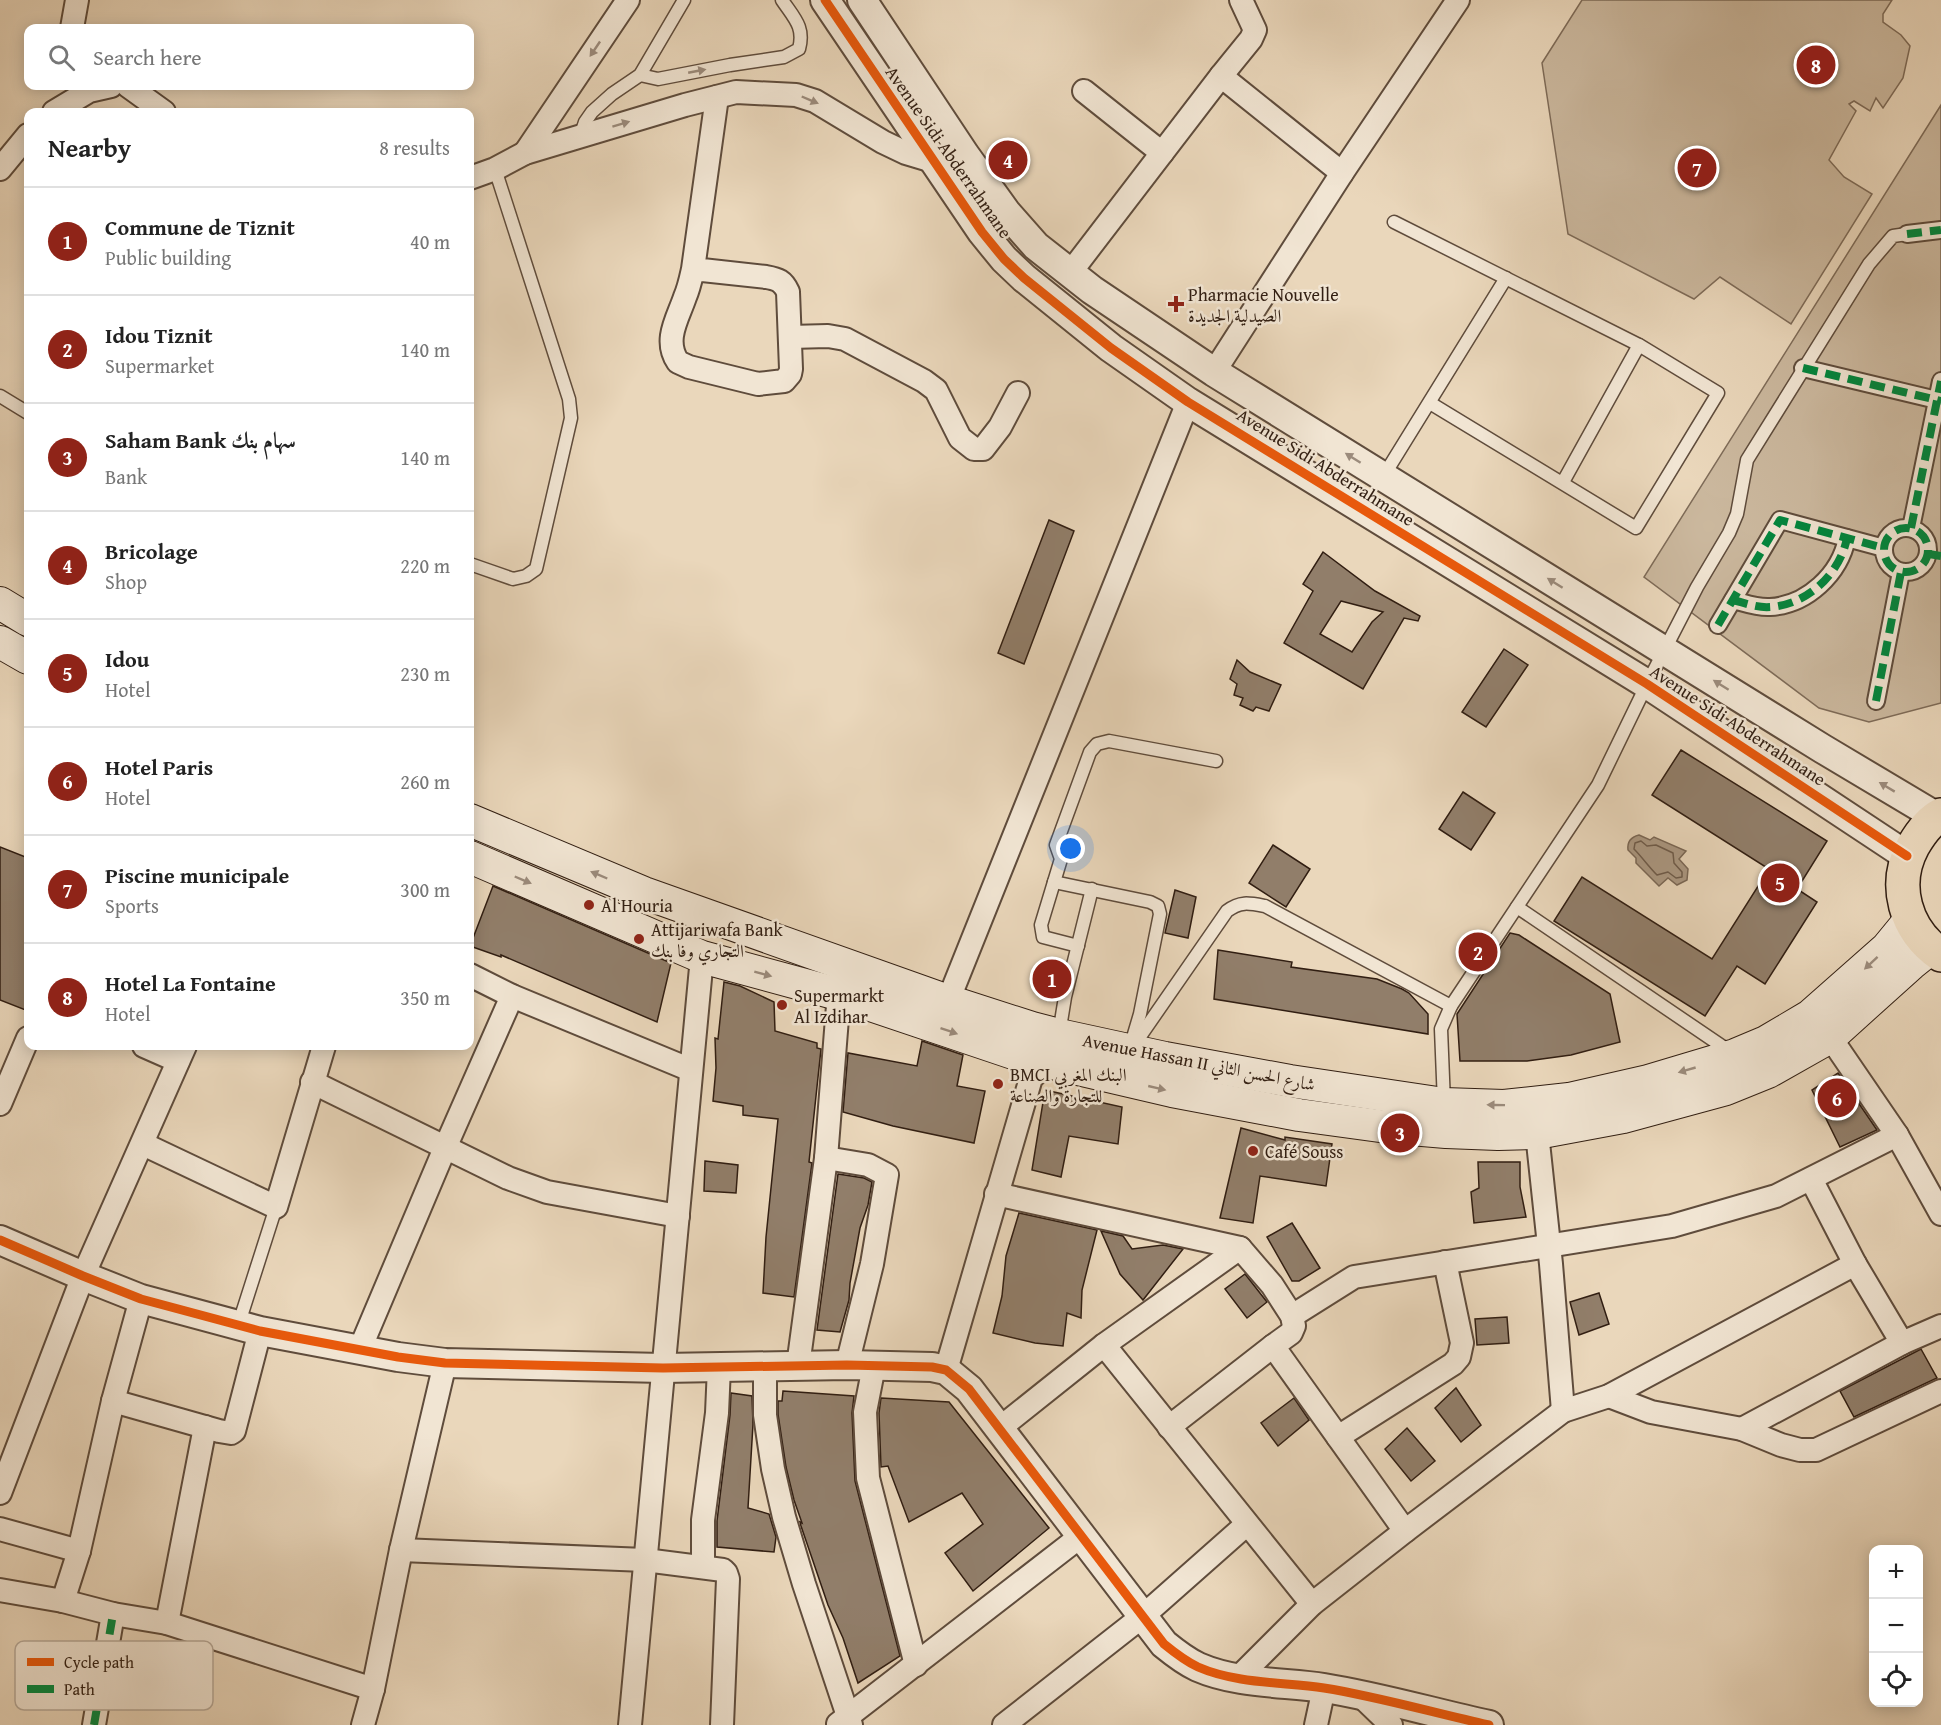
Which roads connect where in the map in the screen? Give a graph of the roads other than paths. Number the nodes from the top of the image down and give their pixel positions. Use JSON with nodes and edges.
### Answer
{"nodes":[{"id":1,"x":77,"y":0,"type":"edge"},
{"id":2,"x":628,"y":0,"type":"edge"},
{"id":3,"x":684,"y":0,"type":"edge"},
{"id":4,"x":782,"y":0,"type":"edge"},
{"id":5,"x":825,"y":0,"type":"edge"},
{"id":6,"x":862,"y":0,"type":"edge"},
{"id":7,"x":1241,"y":0,"type":"edge"},
{"id":8,"x":1458,"y":0,"type":"edge"},
{"id":9,"x":73,"y":24,"type":"edge"},
{"id":10,"x":640,"y":75,"type":"junction"},
{"id":11,"x":1221,"y":76,"type":"junction"},
{"id":12,"x":61,"y":90,"type":"edge"},
{"id":13,"x":93,"y":90,"type":"edge"},
{"id":14,"x":134,"y":90,"type":"edge"},
{"id":15,"x":1084,"y":91,"type":"dead end"},
{"id":16,"x":717,"y":97,"type":"junction"},
{"id":17,"x":48,"y":108,"type":"edge"},
{"id":18,"x":61,"y":108,"type":"edge"},
{"id":19,"x":158,"y":108,"type":"edge"},
{"id":20,"x":580,"y":136,"type":"junction"},
{"id":21,"x":24,"y":140,"type":"edge"},
{"id":22,"x":525,"y":153,"type":"junction"},
{"id":23,"x":1162,"y":153,"type":"junction"},
{"id":24,"x":965,"y":155,"type":"junction"},
{"id":25,"x":936,"y":162,"type":"junction"},
{"id":26,"x":0,"y":169,"type":"edge"},
{"id":27,"x":495,"y":169,"type":"junction"},
{"id":28,"x":1342,"y":173,"type":"junction"},
{"id":29,"x":474,"y":177,"type":"edge"},
{"id":30,"x":1394,"y":222,"type":"dead end"},
{"id":31,"x":1941,"y":231,"type":"edge"},
{"id":32,"x":1907,"y":234,"type":"joint"},
{"id":33,"x":693,"y":269,"type":"junction"},
{"id":34,"x":1070,"y":273,"type":"junction"},
{"id":35,"x":1506,"y":278,"type":"junction"},
{"id":36,"x":790,"y":337,"type":"junction"},
{"id":37,"x":1639,"y":345,"type":"junction"},
{"id":38,"x":1803,"y":369,"type":"junction"},
{"id":39,"x":1214,"y":372,"type":"junction"},
{"id":40,"x":1941,"y":381,"type":"edge"},
{"id":41,"x":1018,"y":393,"type":"dead end"},
{"id":42,"x":0,"y":396,"type":"edge"},
{"id":43,"x":1939,"y":401,"type":"edge"},
{"id":44,"x":1188,"y":402,"type":"junction"},
{"id":45,"x":1430,"y":403,"type":"junction"},
{"id":46,"x":24,"y":411,"type":"edge"},
{"id":47,"x":1383,"y":477,"type":"junction"},
{"id":48,"x":1563,"y":482,"type":"junction"},
{"id":49,"x":1363,"y":509,"type":"junction"},
{"id":50,"x":1911,"y":528,"type":"junction"},
{"id":51,"x":1847,"y":538,"type":"junction"},
{"id":52,"x":1884,"y":548,"type":"junction"},
{"id":53,"x":1935,"y":555,"type":"edge"},
{"id":54,"x":474,"y":565,"type":"edge"},
{"id":55,"x":1901,"y":572,"type":"junction"},
{"id":56,"x":1733,"y":600,"type":"junction"},
{"id":57,"x":0,"y":603,"type":"edge"},
{"id":58,"x":24,"y":618,"type":"edge"},
{"id":59,"x":1718,"y":625,"type":"dead end"},
{"id":60,"x":0,"y":642,"type":"edge"},
{"id":61,"x":1665,"y":651,"type":"junction"},
{"id":62,"x":24,"y":656,"type":"edge"},
{"id":63,"x":1647,"y":684,"type":"junction"},
{"id":64,"x":1876,"y":701,"type":"dead end"},
{"id":65,"x":1216,"y":761,"type":"dead end"},
{"id":66,"x":1939,"y":816,"type":"edge"},
{"id":67,"x":474,"y":822,"type":"edge"},
{"id":68,"x":1908,"y":856,"type":"junction"},
{"id":69,"x":474,"y":859,"type":"edge"},
{"id":70,"x":1054,"y":882,"type":"junction"},
{"id":71,"x":1092,"y":889,"type":"junction"},
{"id":72,"x":644,"y":894,"type":"junction"},
{"id":73,"x":1517,"y":906,"type":"junction"},
{"id":74,"x":1910,"y":920,"type":"junction"},
{"id":75,"x":629,"y":926,"type":"junction"},
{"id":76,"x":1078,"y":946,"type":"junction"},
{"id":77,"x":1936,"y":952,"type":"edge"},
{"id":78,"x":702,"y":957,"type":"junction"},
{"id":79,"x":841,"y":963,"type":"junction"},
{"id":80,"x":474,"y":977,"type":"edge"},
{"id":81,"x":838,"y":994,"type":"junction"},
{"id":82,"x":512,"y":996,"type":"junction"},
{"id":83,"x":948,"y":1001,"type":"junction"},
{"id":84,"x":1450,"y":1006,"type":"junction"},
{"id":85,"x":1820,"y":1026,"type":"junction"},
{"id":86,"x":24,"y":1047,"type":"edge"},
{"id":87,"x":166,"y":1050,"type":"edge"},
{"id":88,"x":323,"y":1050,"type":"edge"},
{"id":89,"x":1130,"y":1051,"type":"junction"},
{"id":90,"x":1038,"y":1052,"type":"junction"},
{"id":91,"x":182,"y":1053,"type":"edge"},
{"id":92,"x":1735,"y":1055,"type":"junction"},
{"id":93,"x":692,"y":1070,"type":"junction"},
{"id":94,"x":312,"y":1082,"type":"junction"},
{"id":95,"x":0,"y":1104,"type":"edge"},
{"id":96,"x":1444,"y":1104,"type":"junction"},
{"id":97,"x":1537,"y":1133,"type":"junction"},
{"id":98,"x":1897,"y":1135,"type":"junction"},
{"id":99,"x":143,"y":1144,"type":"junction"},
{"id":100,"x":445,"y":1148,"type":"junction"},
{"id":101,"x":826,"y":1158,"type":"junction"},
{"id":102,"x":1811,"y":1179,"type":"junction"},
{"id":103,"x":996,"y":1194,"type":"junction"},
{"id":104,"x":276,"y":1207,"type":"junction"},
{"id":105,"x":1941,"y":1214,"type":"edge"},
{"id":106,"x":678,"y":1216,"type":"junction"},
{"id":107,"x":0,"y":1240,"type":"edge"},
{"id":108,"x":1549,"y":1246,"type":"junction"},
{"id":109,"x":1240,"y":1248,"type":"junction"},
{"id":110,"x":1445,"y":1262,"type":"junction"},
{"id":111,"x":1855,"y":1264,"type":"junction"},
{"id":112,"x":82,"y":1276,"type":"junction"},
{"id":113,"x":141,"y":1299,"type":"junction"},
{"id":114,"x":1293,"y":1316,"type":"junction"},
{"id":115,"x":1941,"y":1326,"type":"edge"},
{"id":116,"x":249,"y":1328,"type":"junction"},
{"id":117,"x":1902,"y":1343,"type":"junction"},
{"id":118,"x":1104,"y":1345,"type":"junction"},
{"id":119,"x":1273,"y":1346,"type":"junction"},
{"id":120,"x":360,"y":1349,"type":"junction"},
{"id":121,"x":446,"y":1363,"type":"junction"},
{"id":122,"x":861,"y":1365,"type":"junction"},
{"id":123,"x":765,"y":1366,"type":"junction"},
{"id":124,"x":798,"y":1366,"type":"junction"},
{"id":125,"x":719,"y":1367,"type":"junction"},
{"id":126,"x":663,"y":1368,"type":"junction"},
{"id":127,"x":946,"y":1370,"type":"junction"},
{"id":128,"x":1941,"y":1391,"type":"edge"},
{"id":129,"x":1609,"y":1396,"type":"junction"},
{"id":130,"x":113,"y":1401,"type":"junction"},
{"id":131,"x":1563,"y":1411,"type":"junction"},
{"id":132,"x":205,"y":1427,"type":"junction"},
{"id":133,"x":1169,"y":1427,"type":"junction"},
{"id":134,"x":1000,"y":1428,"type":"junction"},
{"id":135,"x":1742,"y":1429,"type":"junction"},
{"id":136,"x":1338,"y":1437,"type":"junction"},
{"id":137,"x":0,"y":1493,"type":"edge"},
{"id":138,"x":1247,"y":1524,"type":"junction"},
{"id":139,"x":0,"y":1528,"type":"edge"},
{"id":140,"x":1405,"y":1531,"type":"junction"},
{"id":141,"x":1082,"y":1536,"type":"junction"},
{"id":142,"x":401,"y":1550,"type":"junction"},
{"id":143,"x":78,"y":1551,"type":"junction"},
{"id":144,"x":645,"y":1560,"type":"junction"},
{"id":145,"x":703,"y":1567,"type":"junction"},
{"id":146,"x":0,"y":1590,"type":"edge"},
{"id":147,"x":63,"y":1601,"type":"junction"},
{"id":148,"x":1312,"y":1605,"type":"junction"},
{"id":149,"x":113,"y":1614,"type":"junction"},
{"id":150,"x":1143,"y":1616,"type":"junction"},
{"id":151,"x":167,"y":1623,"type":"junction"},
{"id":152,"x":108,"y":1641,"type":"edge"},
{"id":153,"x":916,"y":1665,"type":"junction"},
{"id":154,"x":1239,"y":1677,"type":"junction"},
{"id":155,"x":1324,"y":1688,"type":"junction"},
{"id":156,"x":373,"y":1689,"type":"junction"},
{"id":157,"x":1361,"y":1696,"type":"junction"},
{"id":158,"x":97,"y":1710,"type":"edge"},
{"id":159,"x":845,"y":1722,"type":"edge"},
{"id":160,"x":94,"y":1725,"type":"edge"},
{"id":161,"x":363,"y":1725,"type":"edge"},
{"id":162,"x":630,"y":1725,"type":"edge"},
{"id":163,"x":722,"y":1725,"type":"edge"},
{"id":164,"x":1004,"y":1725,"type":"edge"},
{"id":165,"x":1316,"y":1725,"type":"edge"},
{"id":166,"x":1391,"y":1725,"type":"edge"},
{"id":167,"x":1489,"y":1725,"type":"edge"}],
"edges":[{"from":1,"to":9,"type":"street"},
{"from":2,"to":22,"type":"street","one_way":true},
{"from":3,"to":10,"type":"lane"},
{"from":10,"to":4,"type":"lane","one_way":true},
{"from":5,"to":25,"type":"street","name":"Avenue Sidi Abderrahmane"},
{"from":6,"to":24,"type":"street","name":"Avenue Sidi Abderrahmane"},
{"from":7,"to":11,"type":"street"},
{"from":8,"to":28,"type":"street"},
{"from":10,"to":20,"type":"lane"},
{"from":11,"to":23,"type":"street"},
{"from":11,"to":28,"type":"street"},
{"from":12,"to":17,"type":"street"},
{"from":13,"to":18,"type":"street"},
{"from":14,"to":19,"type":"street"},
{"from":15,"to":23,"type":"street"},
{"from":20,"to":16,"type":"street","one_way":true},
{"from":16,"to":25,"type":"street","one_way":true},
{"from":16,"to":33,"type":"street"},
{"from":20,"to":22,"type":"street"},
{"from":21,"to":26,"type":"street"},
{"from":22,"to":27,"type":"street"},
{"from":23,"to":34,"type":"street"},
{"from":24,"to":25,"type":"street"},
{"from":24,"to":34,"type":"street","name":"Avenue Sidi Abderrahmane"},
{"from":25,"to":44,"type":"street","name":"Avenue Sidi Abderrahmane"},
{"from":27,"to":29,"type":"street"},
{"from":27,"to":54,"type":"lane"},
{"from":28,"to":39,"type":"street"},
{"from":30,"to":35,"type":"lane"},
{"from":31,"to":32,"type":"street"},
{"from":32,"to":38,"type":"lane"},
{"from":33,"to":36,"type":"street"},
{"from":33,"to":36,"type":"street"},
{"from":34,"to":39,"type":"street","name":"Avenue Sidi Abderrahmane"},
{"from":35,"to":37,"type":"lane"},
{"from":35,"to":45,"type":"lane"},
{"from":36,"to":41,"type":"street"},
{"from":37,"to":48,"type":"lane"},
{"from":37,"to":48,"type":"lane"},
{"from":38,"to":43,"type":"street"},
{"from":38,"to":61,"type":"lane"},
{"from":47,"to":39,"type":"street","name":"Avenue Sidi Abderrahmane","one_way":true},
{"from":40,"to":43,"type":"street"},
{"from":42,"to":46,"type":"lane"},
{"from":43,"to":50,"type":"street"},
{"from":44,"to":49,"type":"street","name":"Avenue Sidi Abderrahmane"},
{"from":44,"to":83,"type":"street"},
{"from":45,"to":47,"type":"lane"},
{"from":45,"to":48,"type":"lane"},
{"from":47,"to":49,"type":"street","name":"Avenue Sidi Abderrahmane"},
{"from":61,"to":47,"type":"street","name":"Avenue Sidi Abderrahmane","one_way":true},
{"from":49,"to":63,"type":"street","name":"Avenue Sidi Abderrahmane"},
{"from":50,"to":52,"type":"street"},
{"from":50,"to":53,"type":"street"},
{"from":51,"to":52,"type":"street"},
{"from":51,"to":56,"type":"street"},
{"from":51,"to":56,"type":"street"},
{"from":52,"to":55,"type":"street"},
{"from":53,"to":55,"type":"street"},
{"from":55,"to":64,"type":"street"},
{"from":56,"to":59,"type":"street"},
{"from":57,"to":58,"type":"main road"},
{"from":60,"to":62,"type":"main road"},
{"from":61,"to":63,"type":"lane"},
{"from":66,"to":61,"type":"street","name":"Avenue Sidi Abderrahmane","one_way":true},
{"from":63,"to":68,"type":"street","name":"Avenue Sidi Abderrahmane"},
{"from":63,"to":73,"type":"lane"},
{"from":65,"to":70,"type":"lane"},
{"from":66,"to":68,"type":"highway"},
{"from":72,"to":67,"type":"main road","name":"Avenue Hassan II شارع الحسن الثاني","one_way":true},
{"from":68,"to":74,"type":"highway"},
{"from":69,"to":75,"type":"main road","name":"Avenue Hassan II شارع الحسن الثاني","one_way":true},
{"from":70,"to":71,"type":"lane"},
{"from":70,"to":76,"type":"lane"},
{"from":71,"to":76,"type":"lane"},
{"from":71,"to":89,"type":"lane"},
{"from":72,"to":75,"type":"main road"},
{"from":72,"to":79,"type":"main road","name":"Avenue Hassan II شارع الحسن الثاني"},
{"from":73,"to":84,"type":"lane"},
{"from":73,"to":92,"type":"lane"},
{"from":74,"to":77,"type":"highway"},
{"from":74,"to":85,"type":"main road","name":"Avenue Hassan II شارع الحسن الثاني","one_way":true},
{"from":75,"to":78,"type":"main road","name":"Avenue Hassan II شارع الحسن الثاني"},
{"from":76,"to":90,"type":"lane"},
{"from":77,"to":85,"type":"main road","name":"Avenue Hassan II شارع الحسن الثاني"},
{"from":78,"to":81,"type":"main road","name":"Avenue Hassan II شارع الحسن الثاني","one_way":true},
{"from":78,"to":93,"type":"street"},
{"from":79,"to":81,"type":"street"},
{"from":79,"to":83,"type":"main road","name":"Avenue Hassan II شارع الحسن الثاني"},
{"from":80,"to":82,"type":"street"},
{"from":81,"to":90,"type":"main road","name":"Avenue Hassan II شارع الحسن الثاني","one_way":true},
{"from":81,"to":101,"type":"street"},
{"from":82,"to":93,"type":"street"},
{"from":82,"to":100,"type":"street"},
{"from":83,"to":90,"type":"main road","name":"Avenue Hassan II شارع الحسن الثاني"},
{"from":84,"to":89,"type":"lane"},
{"from":84,"to":96,"type":"lane"},
{"from":85,"to":92,"type":"main road","name":"Avenue Hassan II شارع الحسن الثاني"},
{"from":85,"to":97,"type":"main road","name":"Avenue Hassan II شارع الحسن الثاني"},
{"from":85,"to":98,"type":"street"},
{"from":86,"to":95,"type":"street"},
{"from":87,"to":91,"type":"street"},
{"from":88,"to":94,"type":"street"},
{"from":89,"to":90,"type":"main road","name":"Avenue Hassan II شارع الحسن الثاني"},
{"from":89,"to":96,"type":"main road","name":"Avenue Hassan II شارع الحسن الثاني"},
{"from":90,"to":97,"type":"main road","name":"Avenue Hassan II شارع الحسن الثاني","one_way":true},
{"from":90,"to":103,"type":"street"},
{"from":91,"to":99,"type":"street"},
{"from":92,"to":96,"type":"main road","name":"Avenue Hassan II شارع الحسن الثاني","one_way":true},
{"from":93,"to":106,"type":"street"},
{"from":94,"to":100,"type":"street"},
{"from":94,"to":104,"type":"street"},
{"from":97,"to":108,"type":"street"},
{"from":98,"to":102,"type":"street"},
{"from":98,"to":105,"type":"street"},
{"from":99,"to":104,"type":"street"},
{"from":99,"to":112,"type":"street"},
{"from":100,"to":106,"type":"street"},
{"from":100,"to":120,"type":"street"},
{"from":101,"to":122,"type":"street"},
{"from":101,"to":124,"type":"street"},
{"from":102,"to":108,"type":"street"},
{"from":102,"to":111,"type":"street"},
{"from":103,"to":109,"type":"street"},
{"from":103,"to":127,"type":"street"},
{"from":104,"to":116,"type":"lane"},
{"from":106,"to":126,"type":"street"},
{"from":107,"to":112,"type":"street"},
{"from":108,"to":110,"type":"street"},
{"from":108,"to":131,"type":"street"},
{"from":109,"to":114,"type":"street"},
{"from":109,"to":118,"type":"street"},
{"from":110,"to":114,"type":"street"},
{"from":110,"to":136,"type":"street"},
{"from":111,"to":117,"type":"street"},
{"from":111,"to":129,"type":"street"},
{"from":112,"to":113,"type":"street"},
{"from":112,"to":137,"type":"street"},
{"from":113,"to":116,"type":"street"},
{"from":113,"to":130,"type":"street"},
{"from":114,"to":119,"type":"street"},
{"from":115,"to":117,"type":"street"},
{"from":116,"to":120,"type":"street"},
{"from":116,"to":132,"type":"street"},
{"from":117,"to":135,"type":"street"},
{"from":118,"to":133,"type":"street"},
{"from":118,"to":134,"type":"street"},
{"from":119,"to":133,"type":"street"},
{"from":119,"to":136,"type":"street"},
{"from":120,"to":121,"type":"street"},
{"from":121,"to":126,"type":"street"},
{"from":121,"to":142,"type":"street"},
{"from":122,"to":124,"type":"street"},
{"from":122,"to":127,"type":"street"},
{"from":122,"to":153,"type":"street"},
{"from":123,"to":124,"type":"street"},
{"from":123,"to":125,"type":"street"},
{"from":123,"to":159,"type":"street"},
{"from":125,"to":126,"type":"street"},
{"from":125,"to":145,"type":"street"},
{"from":126,"to":144,"type":"street"},
{"from":127,"to":134,"type":"street"},
{"from":128,"to":135,"type":"street"},
{"from":129,"to":131,"type":"street"},
{"from":129,"to":135,"type":"street"},
{"from":130,"to":132,"type":"street"},
{"from":130,"to":143,"type":"street"},
{"from":131,"to":140,"type":"street"},
{"from":132,"to":151,"type":"street"},
{"from":133,"to":138,"type":"street"},
{"from":134,"to":141,"type":"street"},
{"from":136,"to":140,"type":"street"},
{"from":138,"to":148,"type":"street"},
{"from":138,"to":150,"type":"street"},
{"from":139,"to":143,"type":"street"},
{"from":140,"to":148,"type":"street"},
{"from":141,"to":150,"type":"street"},
{"from":141,"to":153,"type":"street"},
{"from":142,"to":144,"type":"street"},
{"from":142,"to":156,"type":"street"},
{"from":143,"to":147,"type":"street"},
{"from":144,"to":145,"type":"street"},
{"from":144,"to":162,"type":"street"},
{"from":145,"to":163,"type":"street"},
{"from":146,"to":147,"type":"street"},
{"from":147,"to":149,"type":"street"},
{"from":148,"to":154,"type":"street"},
{"from":149,"to":151,"type":"street"},
{"from":149,"to":152,"type":"street"},
{"from":150,"to":154,"type":"street"},
{"from":150,"to":164,"type":"street"},
{"from":151,"to":156,"type":"street"},
{"from":153,"to":159,"type":"street"},
{"from":154,"to":155,"type":"street"},
{"from":155,"to":157,"type":"street"},
{"from":155,"to":165,"type":"street"},
{"from":156,"to":161,"type":"street"},
{"from":157,"to":166,"type":"street"},
{"from":157,"to":167,"type":"street"},
{"from":158,"to":160,"type":"street"}]}
